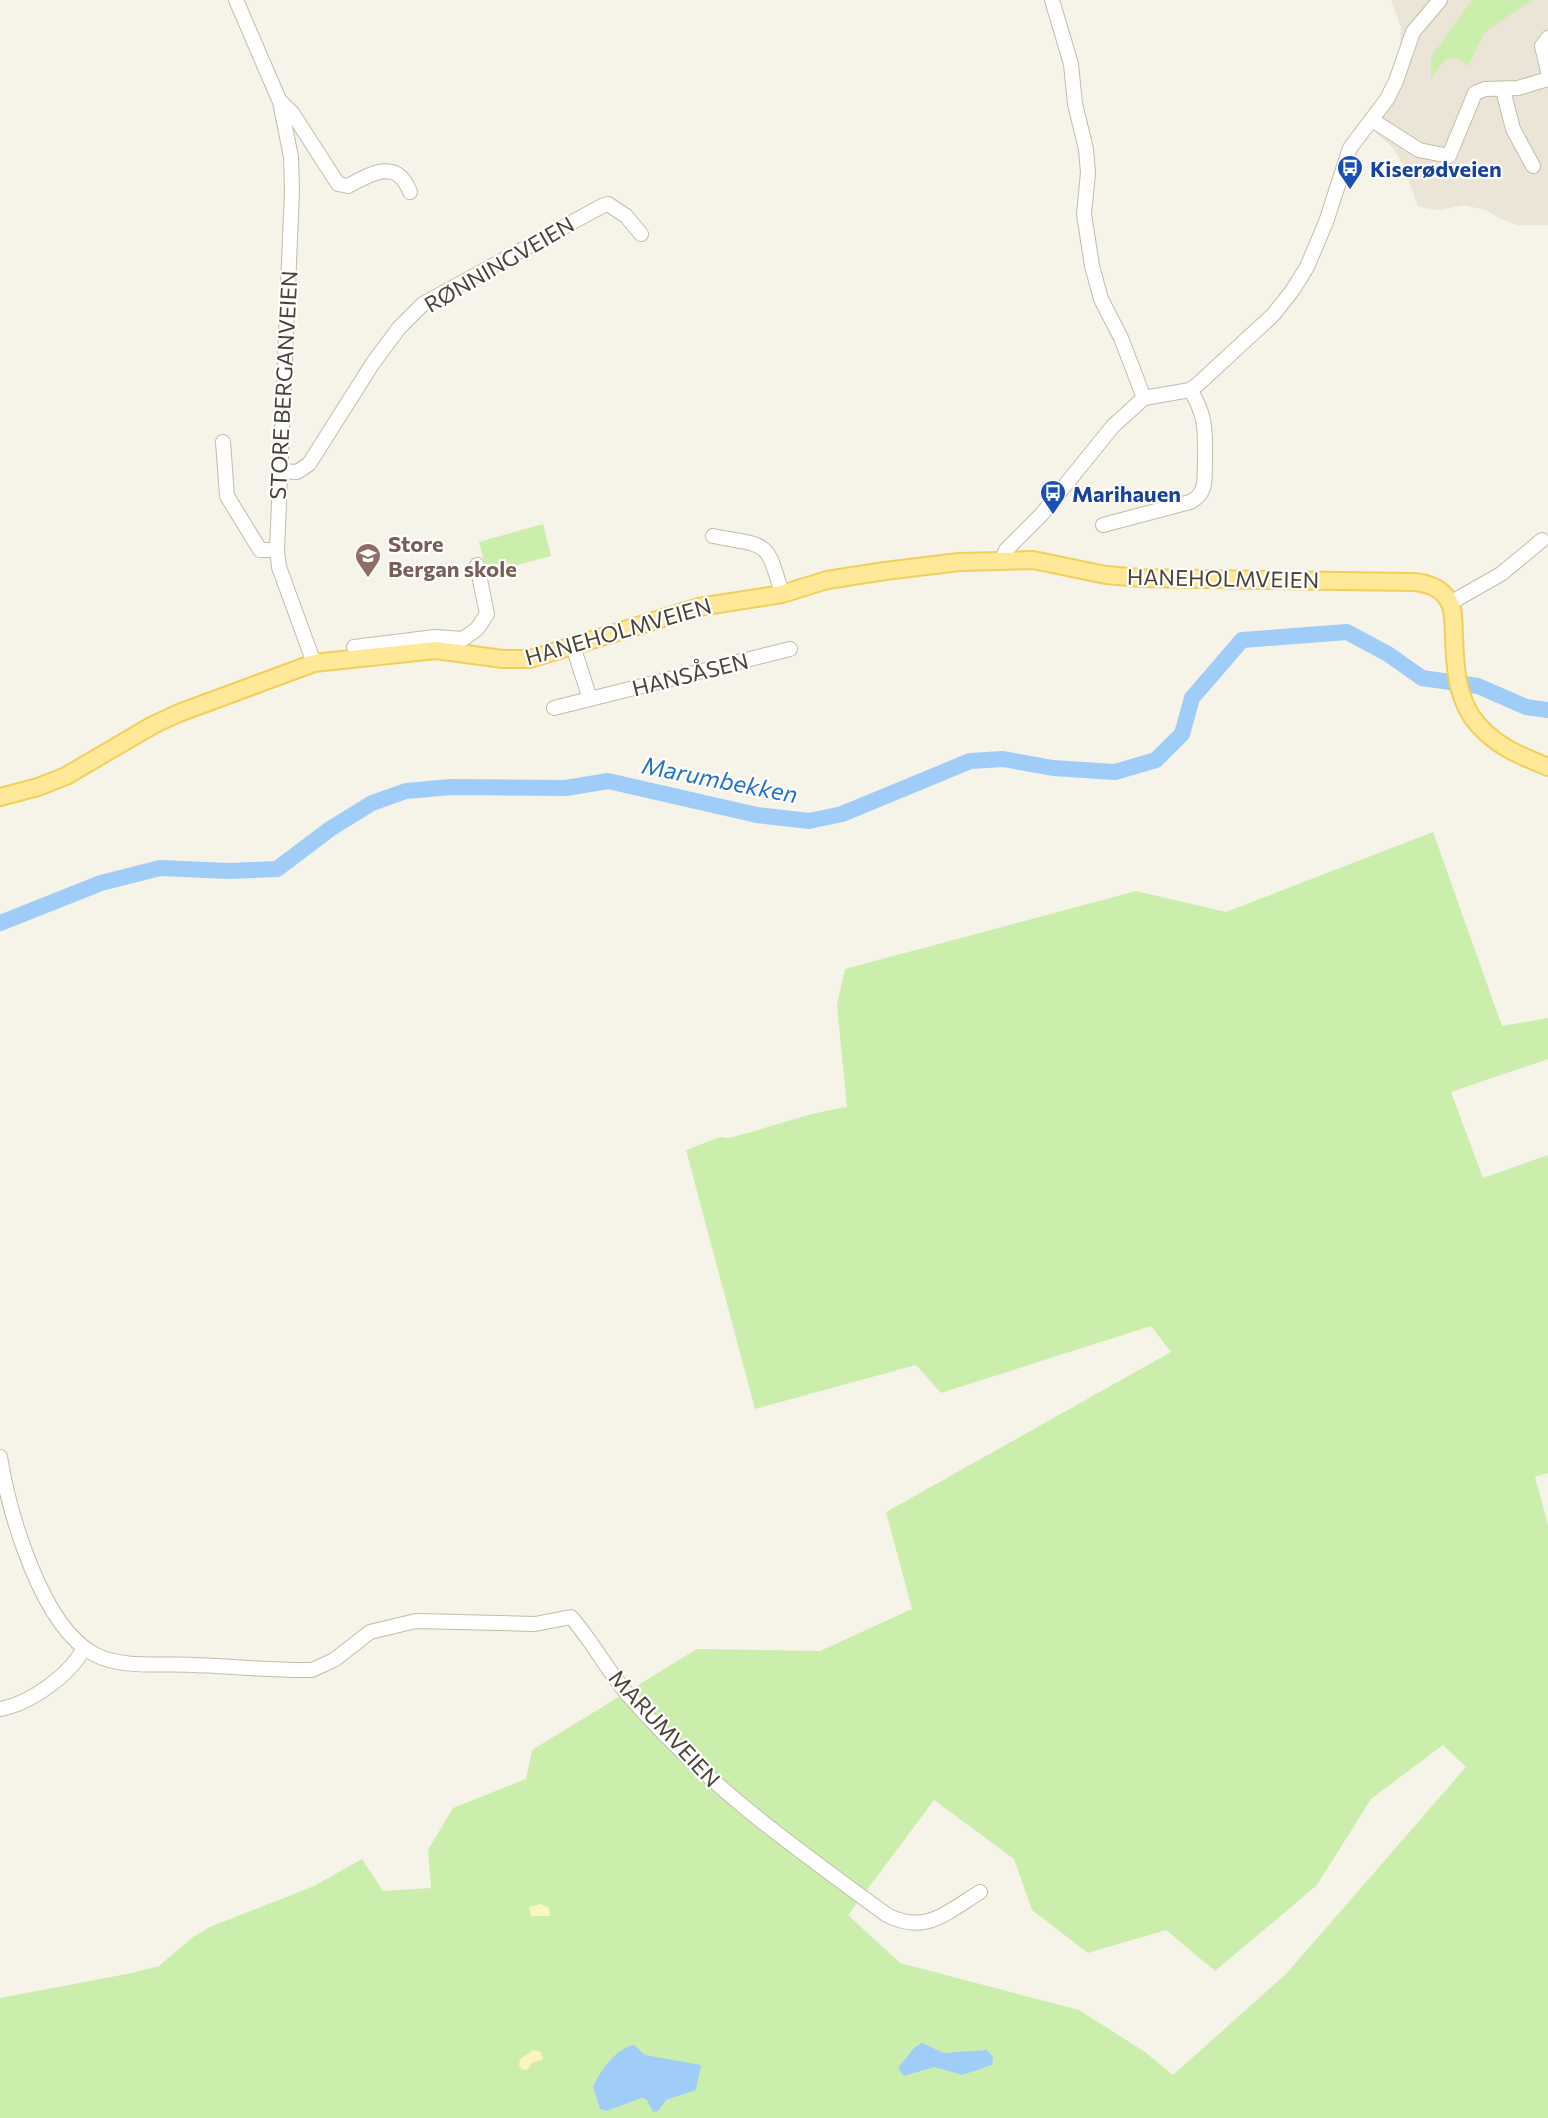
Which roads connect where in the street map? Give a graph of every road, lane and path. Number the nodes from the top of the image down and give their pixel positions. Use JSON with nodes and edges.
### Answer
{"nodes":[{"id":1,"x":236,"y":0,"type":"edge"},
{"id":2,"x":1052,"y":0,"type":"edge"},
{"id":3,"x":1440,"y":0,"type":"edge"},
{"id":4,"x":1548,"y":38,"type":"edge"},
{"id":5,"x":1548,"y":71,"type":"edge"},
{"id":6,"x":1548,"y":80,"type":"edge"},
{"id":7,"x":1503,"y":90,"type":"junction"},
{"id":8,"x":280,"y":102,"type":"junction"},
{"id":9,"x":1372,"y":120,"type":"junction"},
{"id":10,"x":1533,"y":166,"type":"dead end"},
{"id":11,"x":410,"y":192,"type":"dead end"},
{"id":12,"x":641,"y":234,"type":"dead end"},
{"id":13,"x":1190,"y":390,"type":"junction"},
{"id":14,"x":1144,"y":398,"type":"junction"},
{"id":15,"x":223,"y":442,"type":"dead end"},
{"id":16,"x":280,"y":471,"type":"junction"},
{"id":17,"x":1103,"y":525,"type":"dead end"},
{"id":18,"x":713,"y":536,"type":"dead end"},
{"id":19,"x":1542,"y":540,"type":"dead end"},
{"id":20,"x":277,"y":550,"type":"junction"},
{"id":21,"x":1002,"y":560,"type":"junction"},
{"id":22,"x":477,"y":565,"type":"dead end"},
{"id":23,"x":782,"y":594,"type":"junction"},
{"id":24,"x":1450,"y":603,"type":"junction"},
{"id":25,"x":454,"y":645,"type":"junction"},
{"id":26,"x":573,"y":646,"type":"junction"},
{"id":27,"x":790,"y":649,"type":"dead end"},
{"id":28,"x":314,"y":663,"type":"junction"},
{"id":29,"x":590,"y":699,"type":"junction"},
{"id":30,"x":554,"y":708,"type":"dead end"},
{"id":31,"x":1548,"y":767,"type":"edge"},
{"id":32,"x":0,"y":797,"type":"edge"},
{"id":33,"x":0,"y":1457,"type":"edge"},
{"id":34,"x":84,"y":1648,"type":"junction"},
{"id":35,"x":0,"y":1709,"type":"edge"},
{"id":36,"x":980,"y":1892,"type":"dead end"}],
"edges":[{"from":1,"to":8,"type":"street","name":"STORE BERGANVEIEN"},
{"from":2,"to":14,"type":"street"},
{"from":3,"to":9,"type":"street"},
{"from":4,"to":5,"type":"street"},
{"from":6,"to":7,"type":"street"},
{"from":7,"to":9,"type":"street"},
{"from":7,"to":10,"type":"street"},
{"from":8,"to":11,"type":"street","name":"STORE BERGANVEIEN"},
{"from":8,"to":16,"type":"street","name":"STORE BERGANVEIEN"},
{"from":9,"to":13,"type":"street"},
{"from":12,"to":16,"type":"street","name":"RØNNINGVEIEN"},
{"from":13,"to":14,"type":"street"},
{"from":13,"to":17,"type":"street"},
{"from":14,"to":21,"type":"street"},
{"from":15,"to":20,"type":"street"},
{"from":16,"to":20,"type":"street","name":"STORE BERGANVEIEN"},
{"from":18,"to":23,"type":"street"},
{"from":19,"to":24,"type":"street"},
{"from":20,"to":28,"type":"street","name":"STORE BERGANVEIEN"},
{"from":21,"to":23,"type":"main road","name":"HANEHOLMVEIEN"},
{"from":21,"to":24,"type":"main road","name":"HANEHOLMVEIEN"},
{"from":22,"to":25,"type":"street","name":"HANEHOLMVEIEN"},
{"from":23,"to":26,"type":"main road","name":"HANEHOLMVEIEN"},
{"from":24,"to":31,"type":"main road"},
{"from":25,"to":26,"type":"main road","name":"HANEHOLMVEIEN"},
{"from":25,"to":28,"type":"main road","name":"HANEHOLMVEIEN"},
{"from":26,"to":29,"type":"street"},
{"from":27,"to":29,"type":"street","name":"HANSÅSEN"},
{"from":28,"to":32,"type":"main road","name":"HANEHOLMVEIEN"},
{"from":29,"to":30,"type":"street","name":"HANSÅSEN"},
{"from":33,"to":34,"type":"street","name":"MARUMVEIEN"},
{"from":34,"to":35,"type":"street"},
{"from":34,"to":36,"type":"street","name":"MARUMVEIEN"}]}
